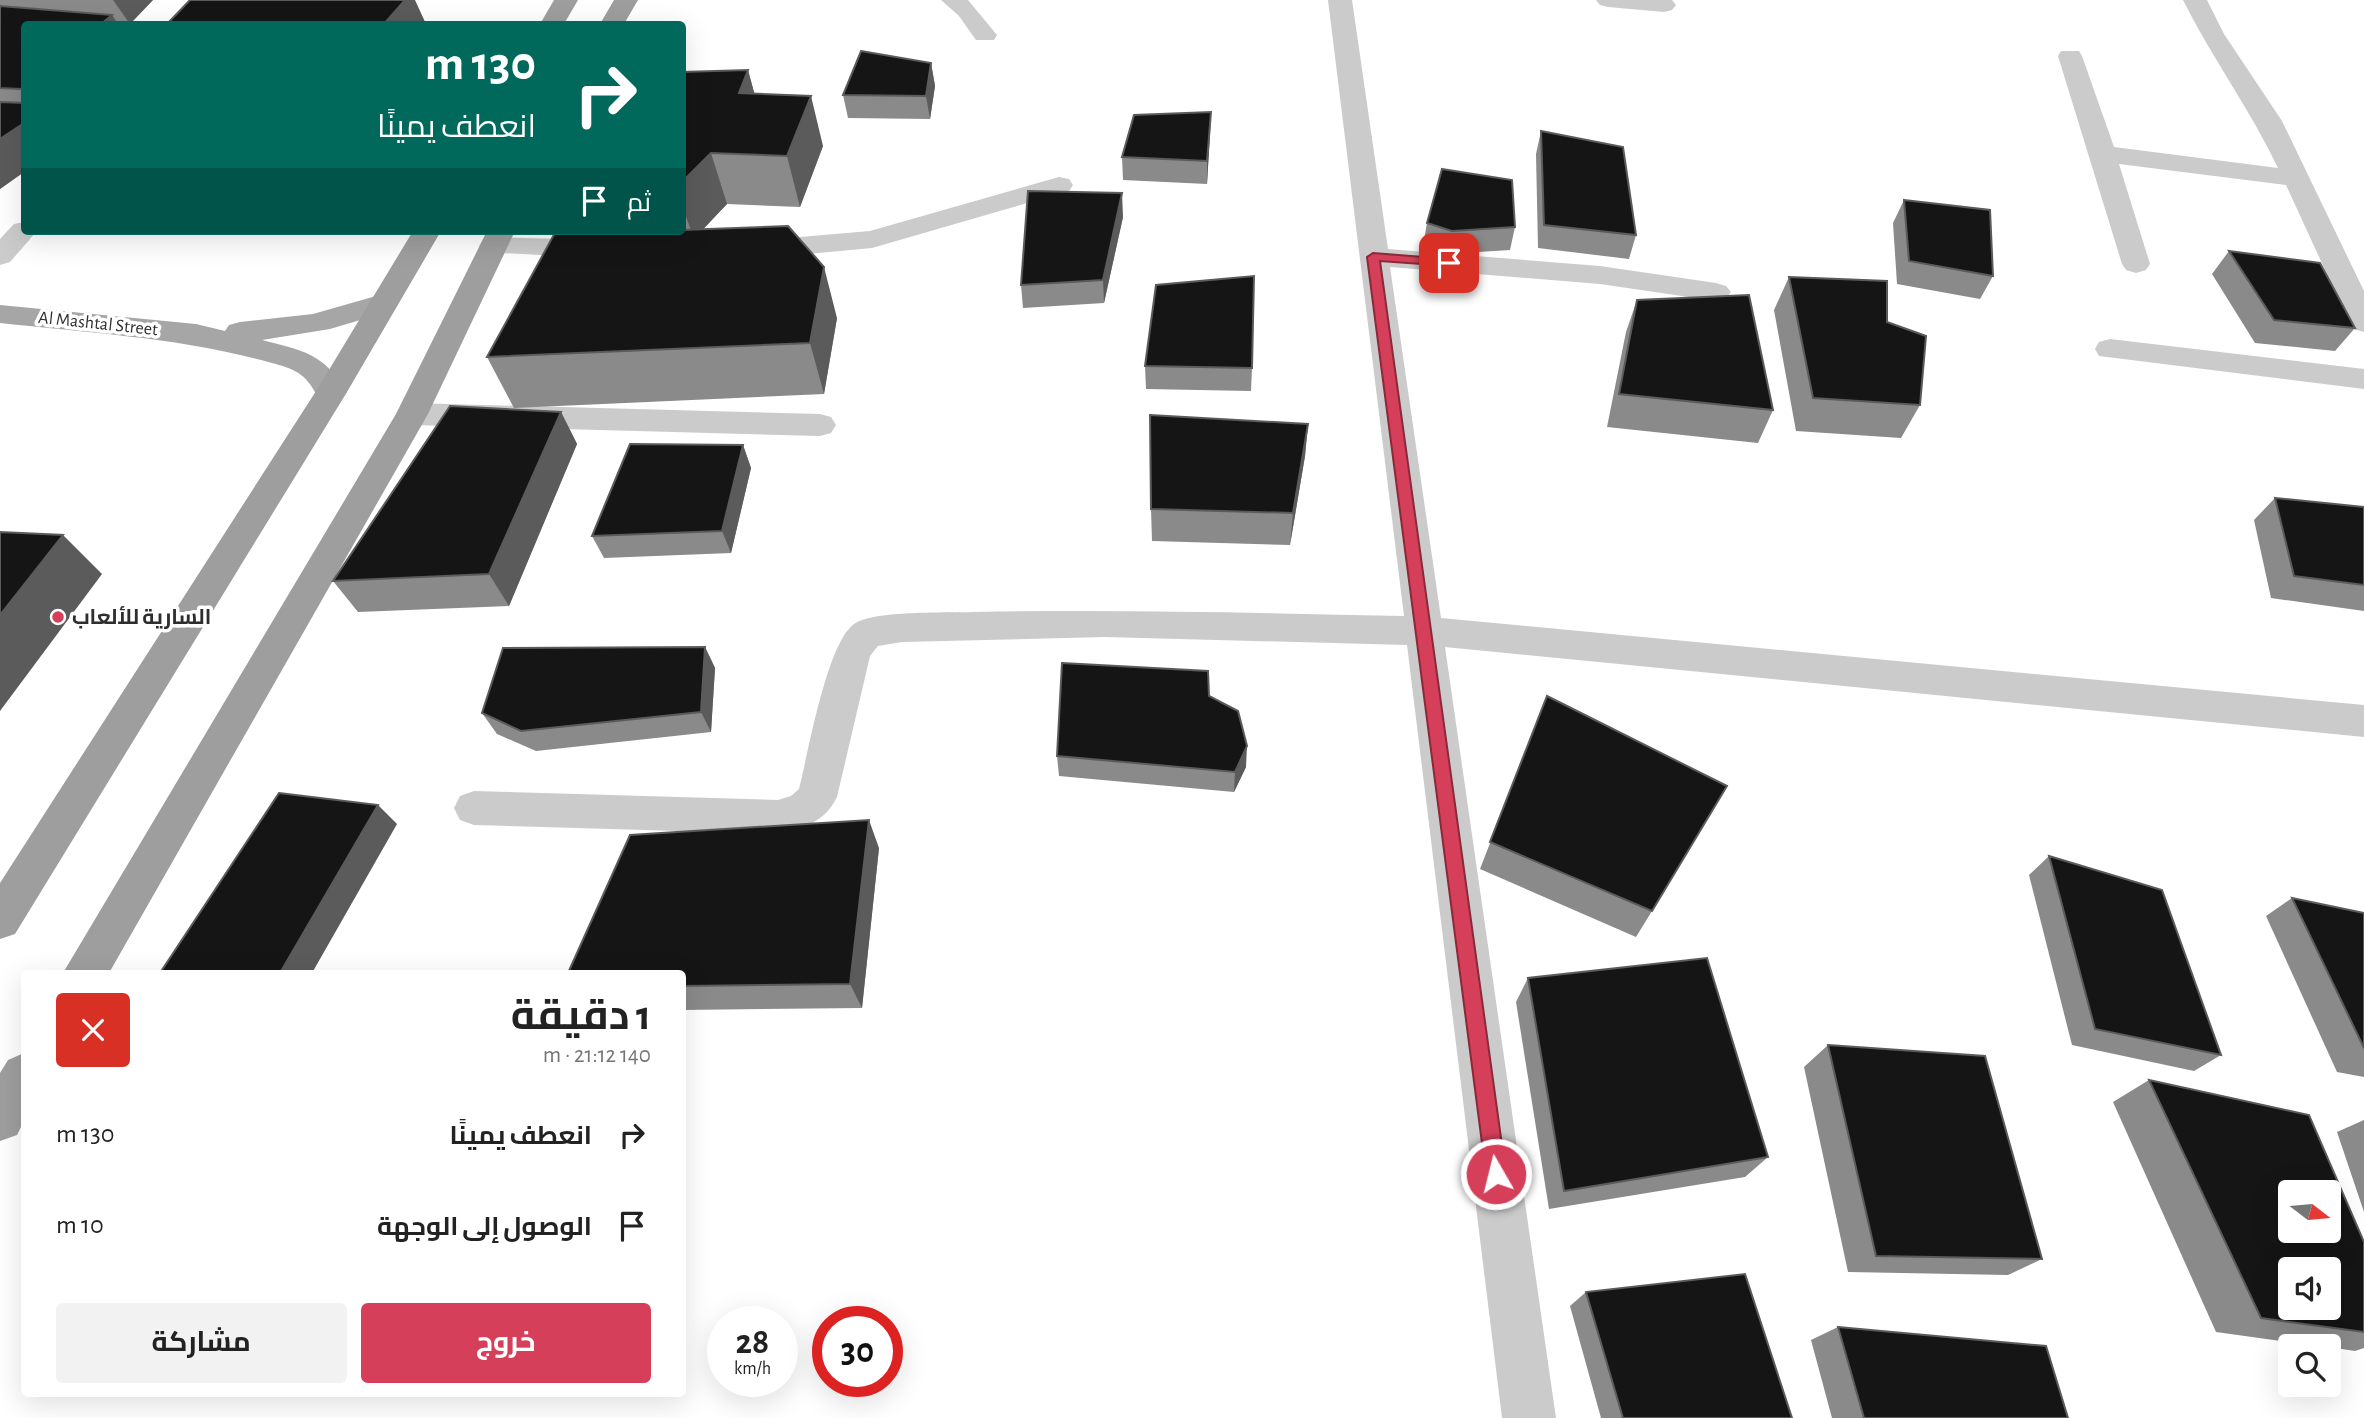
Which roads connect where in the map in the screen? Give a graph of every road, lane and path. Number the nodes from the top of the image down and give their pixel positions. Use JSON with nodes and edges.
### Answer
{"nodes":[{"id":1,"x":566,"y":0,"type":"edge"},
{"id":2,"x":626,"y":0,"type":"edge"},
{"id":3,"x":953,"y":0,"type":"edge"},
{"id":4,"x":1340,"y":0,"type":"edge"},
{"id":5,"x":1608,"y":0,"type":"edge"},
{"id":6,"x":2194,"y":0,"type":"edge"},
{"id":7,"x":1664,"y":5,"type":"dead end"},
{"id":8,"x":554,"y":21,"type":"edge"},
{"id":9,"x":614,"y":21,"type":"edge"},
{"id":10,"x":985,"y":35,"type":"dead end"},
{"id":11,"x":2070,"y":56,"type":"dead end"},
{"id":12,"x":2104,"y":154,"type":"junction"},
{"id":13,"x":2296,"y":178,"type":"junction"},
{"id":14,"x":1059,"y":185,"type":"dead end"},
{"id":15,"x":21,"y":233,"type":"edge"},
{"id":16,"x":424,"y":235,"type":"edge"},
{"id":17,"x":497,"y":238,"type":"edge"},
{"id":18,"x":632,"y":250,"type":"edge"},
{"id":19,"x":728,"y":251,"type":"edge"},
{"id":20,"x":0,"y":256,"type":"edge"},
{"id":21,"x":1373,"y":257,"type":"junction"},
{"id":22,"x":2136,"y":264,"type":"dead end"},
{"id":23,"x":1716,"y":292,"type":"dead end"},
{"id":24,"x":383,"y":303,"type":"junction"},
{"id":25,"x":0,"y":314,"type":"edge"},
{"id":26,"x":2364,"y":322,"type":"edge"},
{"id":27,"x":196,"y":334,"type":"junction"},
{"id":28,"x":2110,"y":349,"type":"dead end"},
{"id":29,"x":2364,"y":379,"type":"edge"},
{"id":30,"x":331,"y":393,"type":"junction"},
{"id":31,"x":412,"y":414,"type":"junction"},
{"id":32,"x":820,"y":425,"type":"dead end"},
{"id":33,"x":1423,"y":631,"type":"junction"},
{"id":34,"x":2364,"y":721,"type":"edge"},
{"id":35,"x":474,"y":808,"type":"dead end"},
{"id":36,"x":0,"y":920,"type":"edge"},
{"id":37,"x":87,"y":970,"type":"edge"},
{"id":38,"x":21,"y":1081,"type":"edge"},
{"id":39,"x":0,"y":1118,"type":"edge"},
{"id":40,"x":1529,"y":1418,"type":"edge"}],
"edges":[{"from":1,"to":8,"type":"highway"},
{"from":2,"to":9,"type":"highway"},
{"from":3,"to":10,"type":"street"},
{"from":4,"to":21,"type":"street"},
{"from":5,"to":7,"type":"street"},
{"from":6,"to":13,"type":"street"},
{"from":11,"to":12,"type":"street"},
{"from":12,"to":13,"type":"street"},
{"from":12,"to":22,"type":"street"},
{"from":13,"to":26,"type":"street"},
{"from":14,"to":19,"type":"street"},
{"from":15,"to":20,"type":"street"},
{"from":16,"to":24,"type":"highway"},
{"from":17,"to":18,"type":"street"},
{"from":17,"to":31,"type":"highway"},
{"from":21,"to":23,"type":"street"},
{"from":21,"to":33,"type":"street"},
{"from":24,"to":27,"type":"main road","name":"Al Mashtal Street"},
{"from":24,"to":30,"type":"highway"},
{"from":25,"to":27,"type":"main road","name":"Al Mashtal Street"},
{"from":27,"to":30,"type":"main road","name":"Al Mashtal Street"},
{"from":28,"to":29,"type":"street"},
{"from":30,"to":36,"type":"highway"},
{"from":31,"to":32,"type":"street"},
{"from":31,"to":37,"type":"highway"},
{"from":33,"to":34,"type":"street"},
{"from":33,"to":35,"type":"street"},
{"from":33,"to":40,"type":"street"},
{"from":38,"to":39,"type":"highway"}]}
